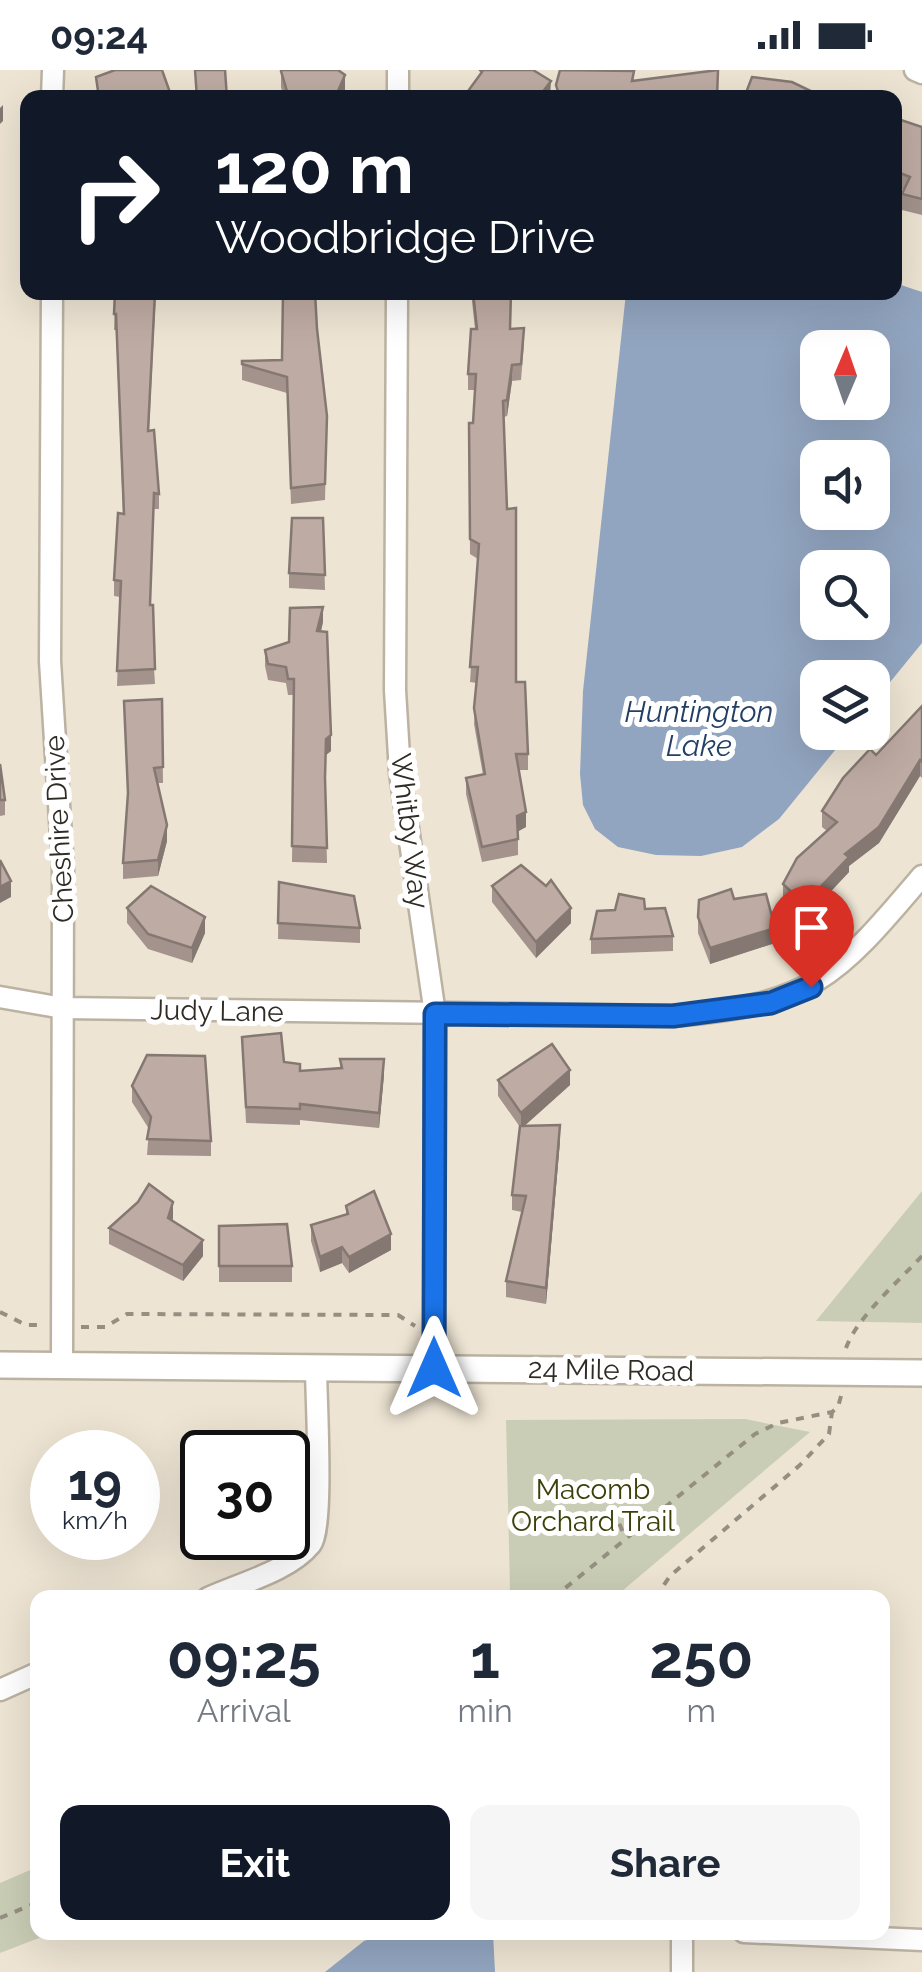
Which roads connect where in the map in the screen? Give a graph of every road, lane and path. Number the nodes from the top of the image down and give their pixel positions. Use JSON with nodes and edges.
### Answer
{"nodes":[{"id":1,"x":914,"y":70,"type":"edge"},
{"id":2,"x":922,"y":73,"type":"edge"},
{"id":3,"x":52,"y":300,"type":"edge"},
{"id":4,"x":397,"y":300,"type":"edge"},
{"id":5,"x":922,"y":876,"type":"edge"},
{"id":6,"x":0,"y":998,"type":"edge"},
{"id":7,"x":64,"y":1008,"type":"junction"},
{"id":8,"x":435,"y":1014,"type":"junction"},
{"id":9,"x":922,"y":1256,"type":"edge"},
{"id":10,"x":0,"y":1312,"type":"edge"},
{"id":11,"x":62,"y":1326,"type":"junction"},
{"id":12,"x":434,"y":1326,"type":"junction"},
{"id":13,"x":0,"y":1365,"type":"edge"},
{"id":14,"x":62,"y":1366,"type":"junction"},
{"id":15,"x":316,"y":1367,"type":"junction"},
{"id":16,"x":434,"y":1368,"type":"junction"},
{"id":17,"x":844,"y":1373,"type":"junction"},
{"id":18,"x":922,"y":1373,"type":"edge"},
{"id":19,"x":832,"y":1412,"type":"junction"},
{"id":20,"x":612,"y":1509,"type":"dead end"},
{"id":21,"x":626,"y":1538,"type":"junction"},
{"id":22,"x":226,"y":1590,"type":"edge"},
{"id":23,"x":563,"y":1590,"type":"edge"},
{"id":24,"x":660,"y":1590,"type":"edge"},
{"id":25,"x":30,"y":1677,"type":"edge"},
{"id":26,"x":0,"y":1690,"type":"edge"},
{"id":27,"x":30,"y":1905,"type":"edge"},
{"id":28,"x":0,"y":1918,"type":"edge"},
{"id":29,"x":890,"y":1939,"type":"edge"},
{"id":30,"x":682,"y":1940,"type":"edge"},
{"id":31,"x":922,"y":1940,"type":"edge"},
{"id":32,"x":682,"y":1972,"type":"edge"}],
"edges":[{"from":1,"to":2,"type":"street"},
{"from":3,"to":7,"type":"street","name":"Cheshire Drive"},
{"from":4,"to":8,"type":"street","name":"Whitby Way"},
{"from":5,"to":8,"type":"street","name":"Judy Lane"},
{"from":6,"to":7,"type":"street","name":"Judy Lane"},
{"from":7,"to":8,"type":"street","name":"Judy Lane"},
{"from":7,"to":11,"type":"street","name":"Cheshire Drive"},
{"from":8,"to":12,"type":"street","name":"Whitby Way"},
{"from":9,"to":17,"type":"path"},
{"from":10,"to":11,"type":"path"},
{"from":11,"to":12,"type":"path"},
{"from":11,"to":14,"type":"street","name":"Cheshire Drive"},
{"from":12,"to":16,"type":"street","name":"Whitby Way"},
{"from":13,"to":14,"type":"street","name":"24 Mile Road"},
{"from":14,"to":15,"type":"street","name":"24 Mile Road"},
{"from":15,"to":16,"type":"street","name":"24 Mile Road"},
{"from":15,"to":22,"type":"street"},
{"from":16,"to":17,"type":"street","name":"24 Mile Road"},
{"from":17,"to":18,"type":"street","name":"24 Mile Road"},
{"from":17,"to":19,"type":"path"},
{"from":19,"to":21,"type":"path"},
{"from":19,"to":24,"type":"path"},
{"from":20,"to":21,"type":"path"},
{"from":21,"to":23,"type":"path"},
{"from":25,"to":26,"type":"street"},
{"from":27,"to":28,"type":"path"},
{"from":29,"to":31,"type":"street"},
{"from":30,"to":32,"type":"street"}]}
